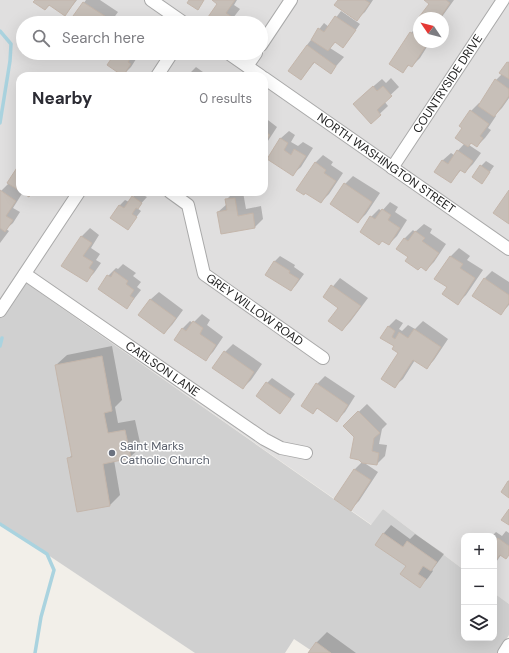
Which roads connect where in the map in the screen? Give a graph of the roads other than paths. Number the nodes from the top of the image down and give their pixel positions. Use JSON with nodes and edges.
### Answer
{"nodes":[{"id":1,"x":151,"y":0,"type":"edge"},
{"id":2,"x":292,"y":0,"type":"edge"},
{"id":3,"x":503,"y":0,"type":"edge"},
{"id":4,"x":174,"y":16,"type":"edge"},
{"id":5,"x":268,"y":35,"type":"edge"},
{"id":6,"x":167,"y":60,"type":"edge"},
{"id":7,"x":238,"y":60,"type":"edge"},
{"id":8,"x":251,"y":60,"type":"edge"},
{"id":9,"x":247,"y":66,"type":"junction"},
{"id":10,"x":160,"y":72,"type":"edge"},
{"id":11,"x":255,"y":72,"type":"edge"},
{"id":12,"x":268,"y":81,"type":"edge"},
{"id":13,"x":392,"y":168,"type":"junction"},
{"id":14,"x":76,"y":196,"type":"edge"},
{"id":15,"x":176,"y":196,"type":"edge"},
{"id":16,"x":509,"y":249,"type":"edge"},
{"id":17,"x":25,"y":274,"type":"junction"},
{"id":18,"x":0,"y":311,"type":"edge"},
{"id":19,"x":323,"y":358,"type":"dead end"},
{"id":20,"x":306,"y":453,"type":"dead end"},
{"id":21,"x":509,"y":645,"type":"edge"},
{"id":22,"x":504,"y":653,"type":"edge"}],
"edges":[{"from":1,"to":4,"type":"street"},
{"from":2,"to":5,"type":"street"},
{"from":3,"to":13,"type":"street","name":"COUNTRYSIDE DRIVE"},
{"from":6,"to":10,"type":"street"},
{"from":7,"to":9,"type":"street"},
{"from":8,"to":9,"type":"street"},
{"from":9,"to":11,"type":"street"},
{"from":12,"to":13,"type":"street","name":"NORTH WASHINGTON STREET"},
{"from":13,"to":16,"type":"street","name":"NORTH WASHINGTON STREET"},
{"from":14,"to":17,"type":"street"},
{"from":15,"to":19,"type":"street","name":"GREY WILLOW ROAD"},
{"from":17,"to":18,"type":"street"},
{"from":17,"to":20,"type":"street","name":"CARLSON LANE"},
{"from":21,"to":22,"type":"street"}]}
